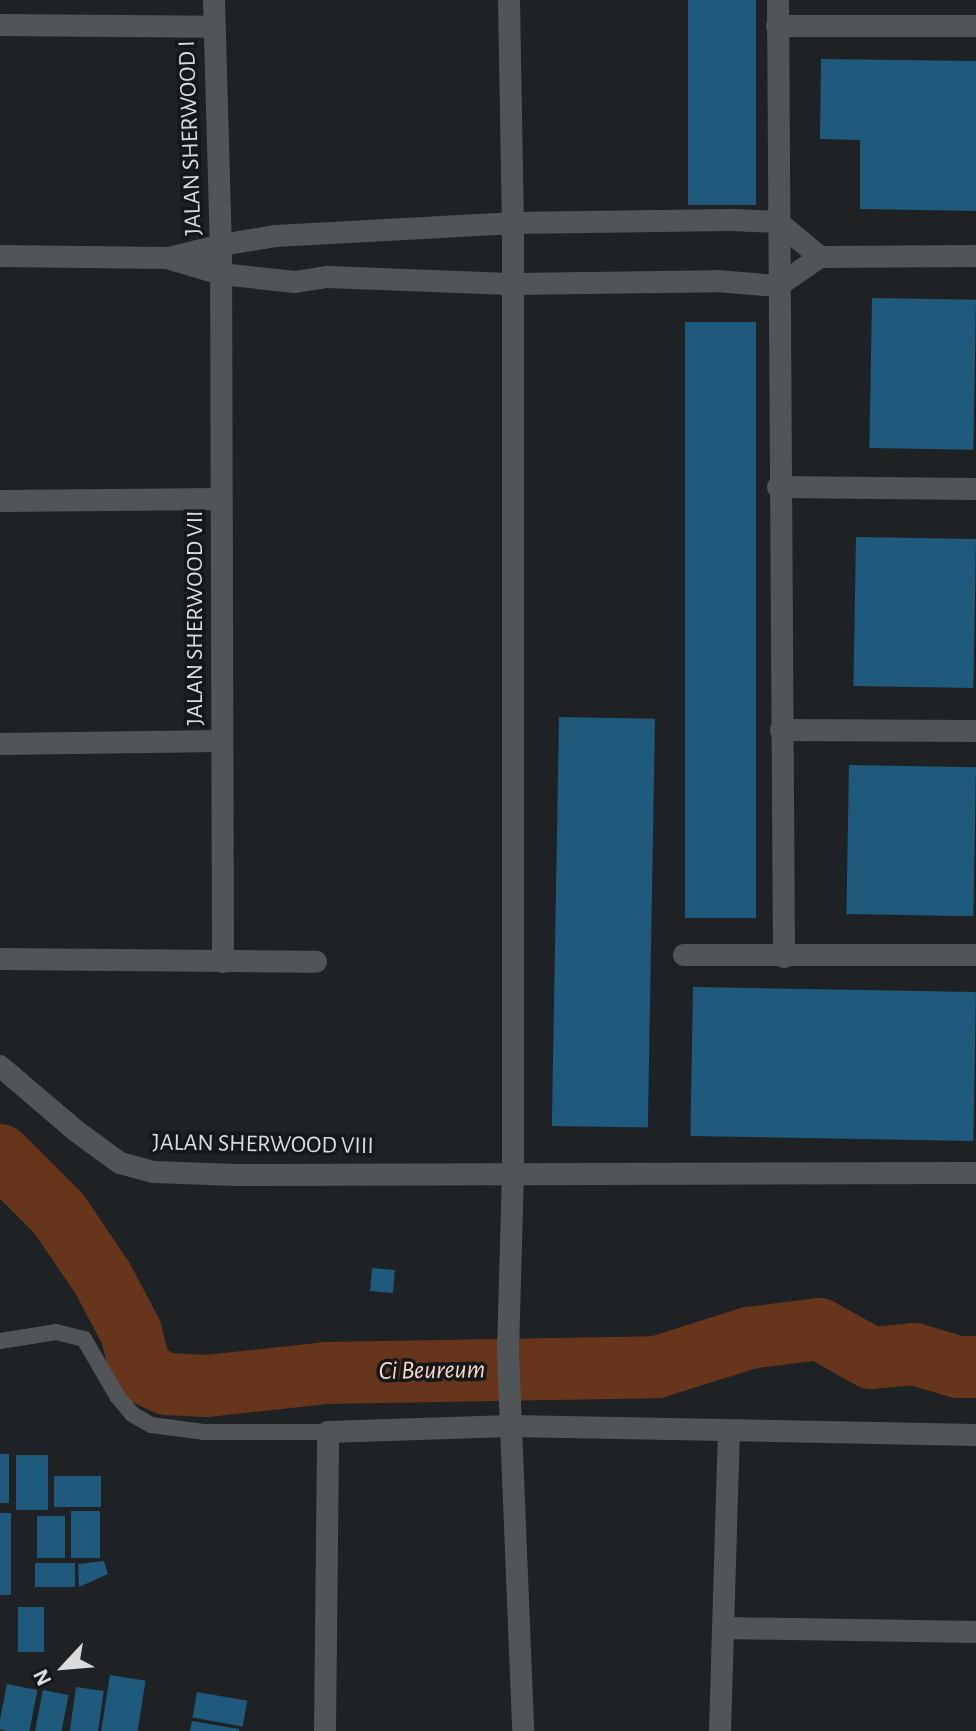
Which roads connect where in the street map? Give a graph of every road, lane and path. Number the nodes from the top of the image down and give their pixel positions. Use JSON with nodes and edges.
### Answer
{"nodes":[{"id":1,"x":214,"y":0,"type":"edge"},
{"id":2,"x":509,"y":0,"type":"edge"},
{"id":3,"x":778,"y":0,"type":"edge"},
{"id":4,"x":0,"y":25,"type":"edge"},
{"id":5,"x":777,"y":26,"type":"junction"},
{"id":6,"x":976,"y":26,"type":"edge"},
{"id":7,"x":213,"y":27,"type":"junction"},
{"id":8,"x":778,"y":222,"type":"junction"},
{"id":9,"x":513,"y":223,"type":"junction"},
{"id":10,"x":221,"y":245,"type":"junction"},
{"id":11,"x":0,"y":256,"type":"edge"},
{"id":12,"x":976,"y":256,"type":"edge"},
{"id":13,"x":820,"y":257,"type":"junction"},
{"id":14,"x":169,"y":258,"type":"junction"},
{"id":15,"x":221,"y":274,"type":"junction"},
{"id":16,"x":512,"y":284,"type":"junction"},
{"id":17,"x":778,"y":286,"type":"junction"},
{"id":18,"x":778,"y":487,"type":"junction"},
{"id":19,"x":976,"y":489,"type":"edge"},
{"id":20,"x":221,"y":499,"type":"junction"},
{"id":21,"x":0,"y":501,"type":"edge"},
{"id":22,"x":781,"y":730,"type":"junction"},
{"id":23,"x":976,"y":731,"type":"edge"},
{"id":24,"x":222,"y":741,"type":"junction"},
{"id":25,"x":0,"y":744,"type":"edge"},
{"id":26,"x":684,"y":955,"type":"dead end"},
{"id":27,"x":976,"y":955,"type":"edge"},
{"id":28,"x":784,"y":957,"type":"junction"},
{"id":29,"x":0,"y":959,"type":"edge"},
{"id":30,"x":223,"y":962,"type":"junction"},
{"id":31,"x":316,"y":962,"type":"dead end"},
{"id":32,"x":0,"y":1066,"type":"edge"},
{"id":33,"x":513,"y":1172,"type":"junction"},
{"id":34,"x":976,"y":1173,"type":"edge"},
{"id":35,"x":0,"y":1341,"type":"edge"},
{"id":36,"x":511,"y":1426,"type":"junction"},
{"id":37,"x":328,"y":1432,"type":"junction"},
{"id":38,"x":729,"y":1433,"type":"junction"},
{"id":39,"x":976,"y":1435,"type":"edge"},
{"id":40,"x":724,"y":1628,"type":"junction"},
{"id":41,"x":976,"y":1632,"type":"edge"},
{"id":42,"x":325,"y":1731,"type":"edge"},
{"id":43,"x":523,"y":1731,"type":"edge"},
{"id":44,"x":720,"y":1731,"type":"edge"}],
"edges":[{"from":1,"to":7,"type":"street","name":"JALAN SHERWOOD I"},
{"from":2,"to":9,"type":"street"},
{"from":3,"to":5,"type":"street"},
{"from":4,"to":7,"type":"street"},
{"from":5,"to":6,"type":"street"},
{"from":5,"to":8,"type":"street"},
{"from":7,"to":10,"type":"street","name":"JALAN SHERWOOD I"},
{"from":8,"to":9,"type":"street"},
{"from":8,"to":13,"type":"street"},
{"from":8,"to":17,"type":"street"},
{"from":9,"to":10,"type":"street"},
{"from":9,"to":16,"type":"street"},
{"from":10,"to":14,"type":"street"},
{"from":10,"to":15,"type":"street","name":"JALAN SHERWOOD I"},
{"from":11,"to":14,"type":"street"},
{"from":12,"to":13,"type":"street"},
{"from":13,"to":17,"type":"street"},
{"from":14,"to":15,"type":"street"},
{"from":15,"to":16,"type":"street"},
{"from":15,"to":20,"type":"street","name":"JALAN SHERWOOD VII"},
{"from":16,"to":17,"type":"street"},
{"from":16,"to":33,"type":"street"},
{"from":17,"to":18,"type":"street"},
{"from":18,"to":19,"type":"street"},
{"from":18,"to":22,"type":"street"},
{"from":20,"to":21,"type":"street"},
{"from":20,"to":24,"type":"street","name":"JALAN SHERWOOD VII"},
{"from":22,"to":23,"type":"street"},
{"from":22,"to":28,"type":"street"},
{"from":24,"to":25,"type":"street"},
{"from":24,"to":30,"type":"street","name":"JALAN SHERWOOD VII"},
{"from":26,"to":28,"type":"street"},
{"from":27,"to":28,"type":"street"},
{"from":29,"to":30,"type":"street"},
{"from":30,"to":31,"type":"street"},
{"from":32,"to":33,"type":"street","name":"JALAN SHERWOOD VIII"},
{"from":33,"to":34,"type":"street","name":"JALAN SHERWOOD VIII"},
{"from":33,"to":36,"type":"street"},
{"from":35,"to":37,"type":"lane"},
{"from":36,"to":37,"type":"street"},
{"from":36,"to":38,"type":"street"},
{"from":36,"to":43,"type":"street"},
{"from":37,"to":42,"type":"street"},
{"from":38,"to":39,"type":"street"},
{"from":38,"to":40,"type":"street"},
{"from":40,"to":41,"type":"street"},
{"from":40,"to":44,"type":"street"}]}
